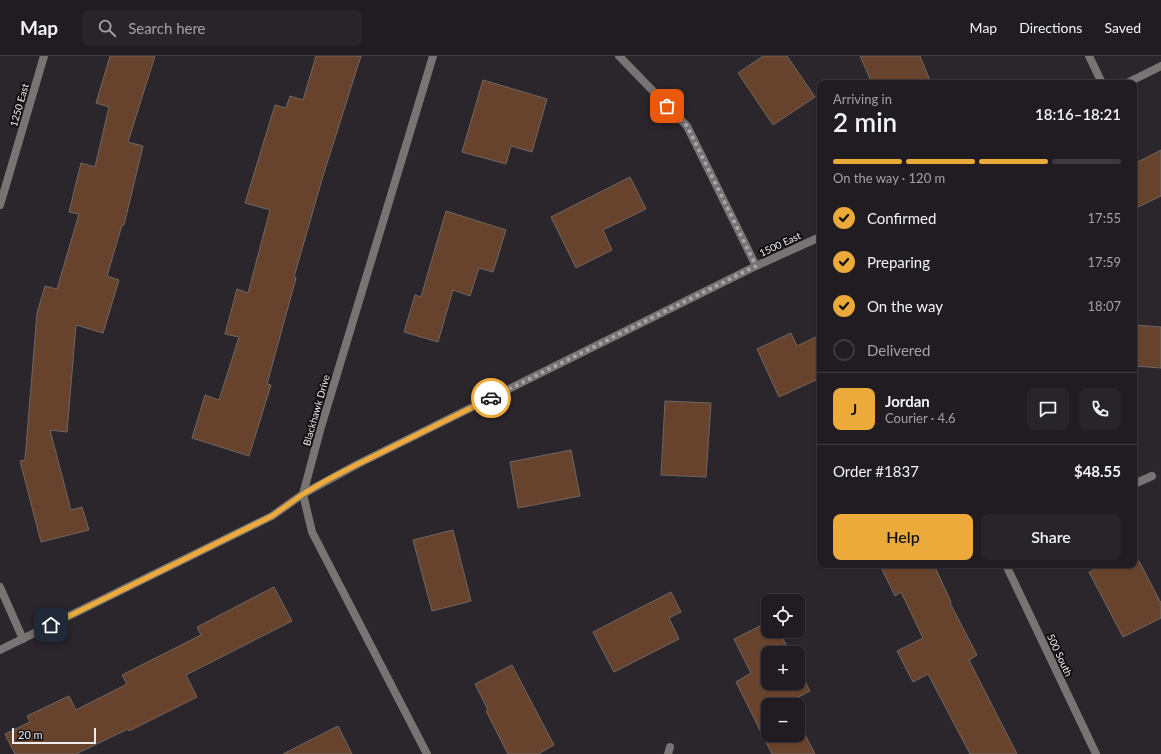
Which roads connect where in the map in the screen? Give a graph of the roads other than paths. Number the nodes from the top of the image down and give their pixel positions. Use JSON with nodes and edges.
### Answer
{"nodes":[{"id":1,"x":44,"y":56,"type":"edge"},
{"id":2,"x":434,"y":56,"type":"edge"},
{"id":3,"x":619,"y":56,"type":"edge"},
{"id":4,"x":1089,"y":56,"type":"edge"},
{"id":5,"x":1161,"y":66,"type":"edge"},
{"id":6,"x":1101,"y":80,"type":"edge"},
{"id":7,"x":1133,"y":80,"type":"edge"},
{"id":8,"x":0,"y":205,"type":"edge"},
{"id":9,"x":817,"y":238,"type":"edge"},
{"id":10,"x":756,"y":266,"type":"junction"},
{"id":11,"x":1152,"y":476,"type":"dead end"},
{"id":12,"x":1137,"y":483,"type":"edge"},
{"id":13,"x":303,"y":494,"type":"junction"},
{"id":14,"x":1007,"y":568,"type":"edge"},
{"id":15,"x":0,"y":587,"type":"edge"},
{"id":16,"x":23,"y":639,"type":"junction"},
{"id":17,"x":0,"y":650,"type":"edge"},
{"id":18,"x":426,"y":754,"type":"edge"},
{"id":19,"x":1096,"y":754,"type":"edge"}],
"edges":[{"from":1,"to":8,"type":"street","name":"1250 East"},
{"from":2,"to":13,"type":"street","name":"Blackhawk Drive"},
{"from":3,"to":10,"type":"street"},
{"from":4,"to":6,"type":"street"},
{"from":5,"to":7,"type":"street"},
{"from":9,"to":10,"type":"street","name":"1500 East"},
{"from":10,"to":13,"type":"street","name":"1500 East"},
{"from":11,"to":12,"type":"street"},
{"from":13,"to":16,"type":"street","name":"1500 East"},
{"from":13,"to":18,"type":"street","name":"Blackhawk Drive"},
{"from":14,"to":19,"type":"street","name":"500 South"},
{"from":15,"to":16,"type":"street"},
{"from":16,"to":17,"type":"street","name":"1500 East"}]}
